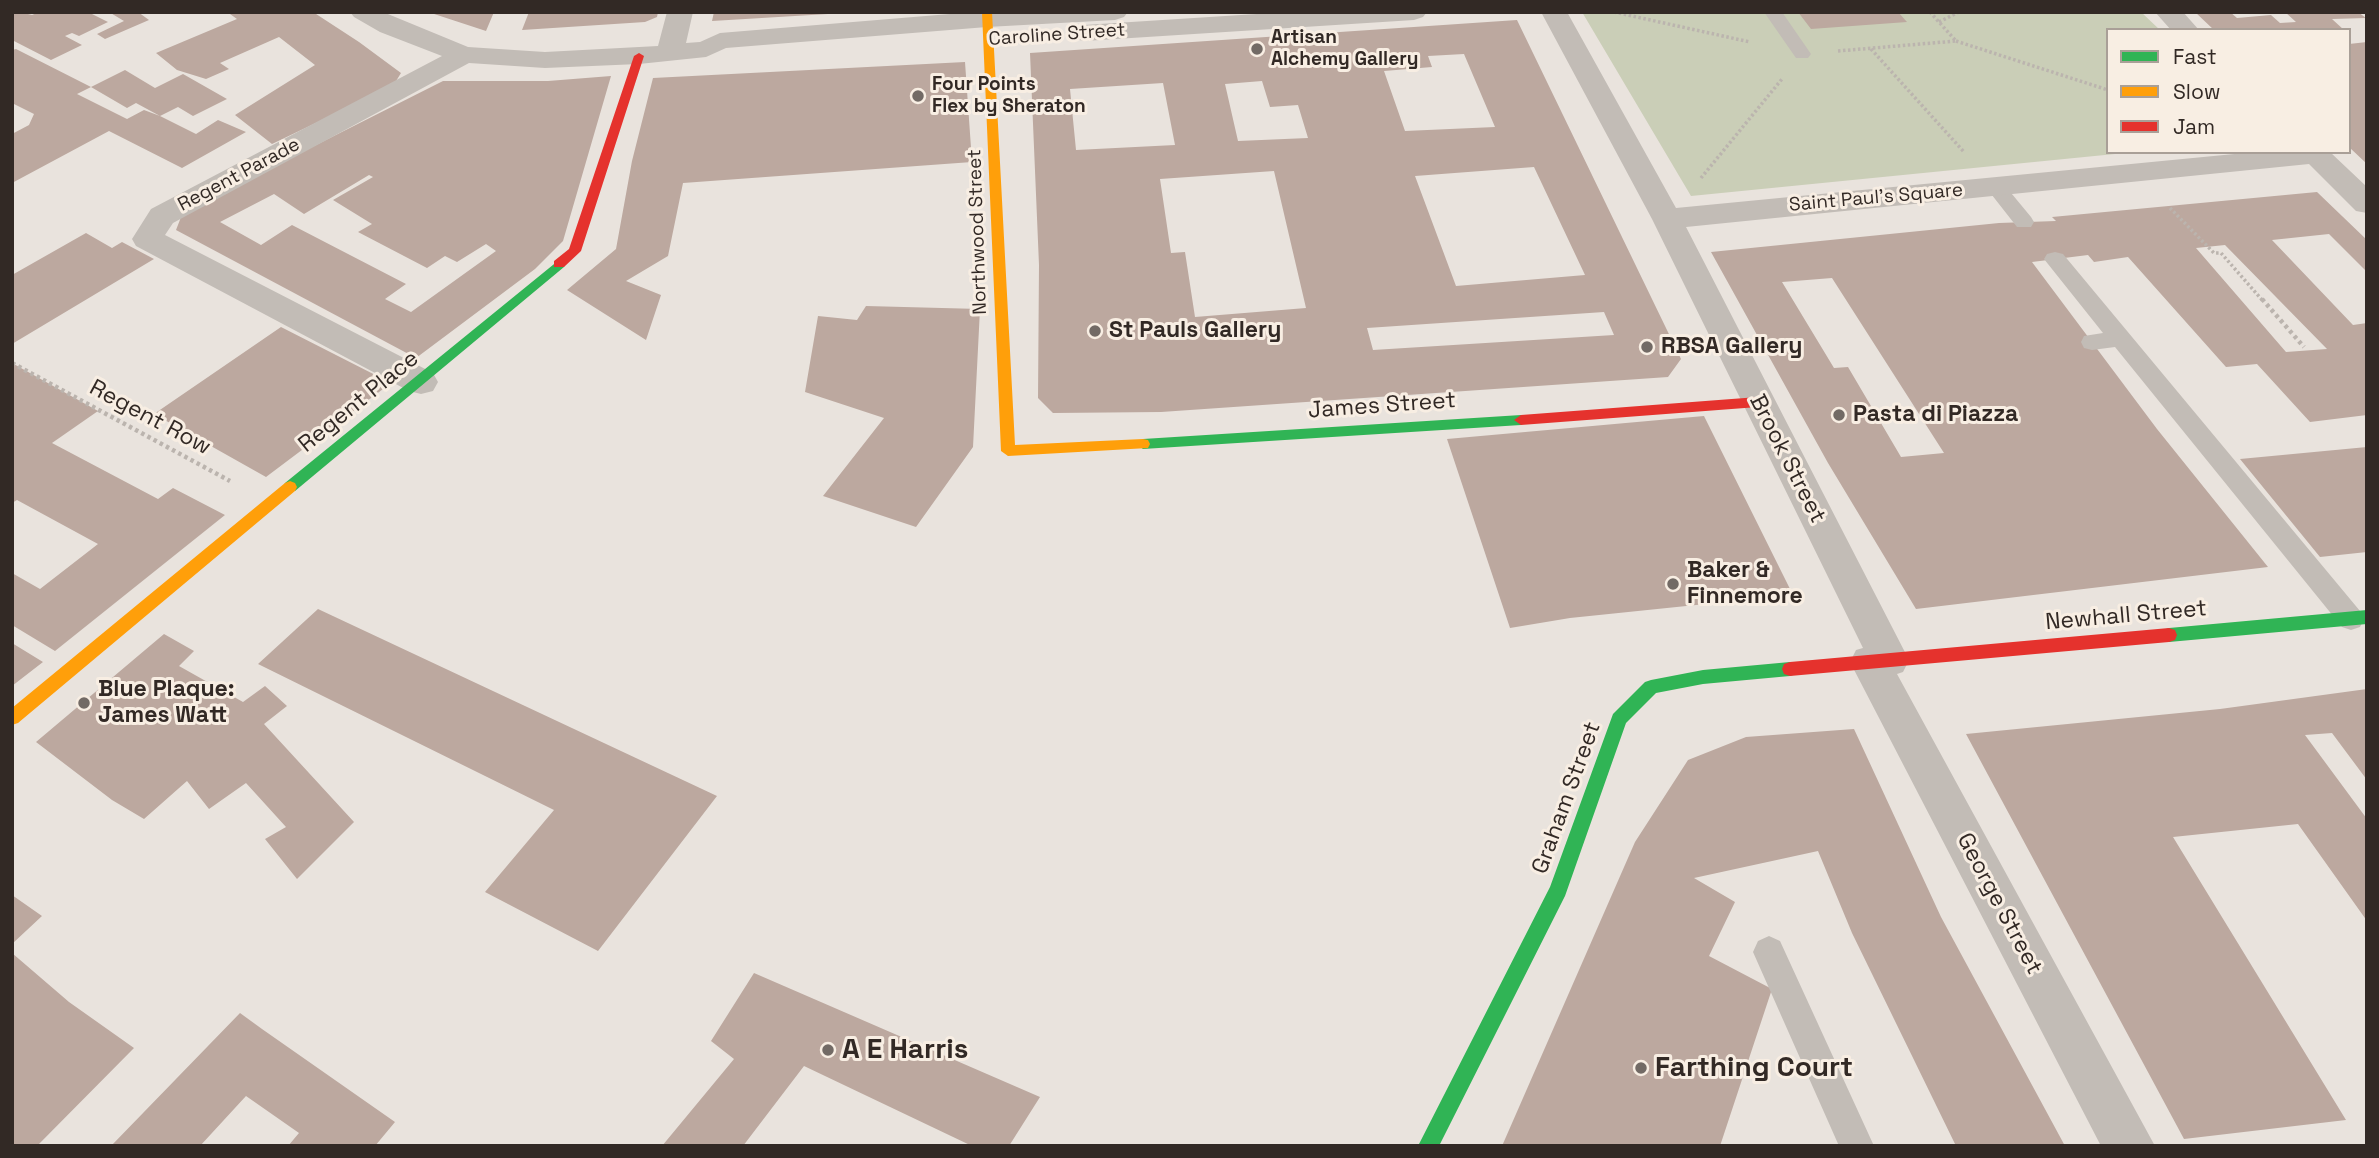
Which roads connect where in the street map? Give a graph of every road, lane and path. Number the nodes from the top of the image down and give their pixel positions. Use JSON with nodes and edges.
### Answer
{"nodes":[{"id":1,"x":363,"y":12,"type":"edge"},
{"id":2,"x":680,"y":12,"type":"edge"},
{"id":3,"x":1115,"y":12,"type":"edge"},
{"id":4,"x":1414,"y":12,"type":"edge"},
{"id":5,"x":1554,"y":12,"type":"edge"},
{"id":6,"x":1773,"y":12,"type":"edge"},
{"id":7,"x":1930,"y":12,"type":"edge"},
{"id":8,"x":1959,"y":12,"type":"edge"},
{"id":9,"x":2168,"y":12,"type":"edge"},
{"id":10,"x":987,"y":23,"type":"edge"},
{"id":11,"x":2184,"y":28,"type":"edge"},
{"id":12,"x":1956,"y":41,"type":"dead end"},
{"id":13,"x":1871,"y":48,"type":"dead end"},
{"id":14,"x":670,"y":53,"type":"junction"},
{"id":15,"x":1802,"y":54,"type":"joint"},
{"id":16,"x":464,"y":55,"type":"junction"},
{"id":17,"x":639,"y":56,"type":"junction"},
{"id":18,"x":2106,"y":89,"type":"edge"},
{"id":19,"x":2314,"y":154,"type":"edge"},
{"id":20,"x":1995,"y":186,"type":"junction"},
{"id":21,"x":2164,"y":201,"type":"dead end"},
{"id":22,"x":2367,"y":204,"type":"edge"},
{"id":23,"x":1667,"y":219,"type":"junction"},
{"id":24,"x":2024,"y":222,"type":"dead end"},
{"id":25,"x":2054,"y":259,"type":"dead end"},
{"id":26,"x":2121,"y":339,"type":"junction"},
{"id":27,"x":2092,"y":342,"type":"dead end"},
{"id":28,"x":2304,"y":347,"type":"dead end"},
{"id":29,"x":12,"y":363,"type":"edge"},
{"id":30,"x":421,"y":382,"type":"junction"},
{"id":31,"x":1758,"y":402,"type":"junction"},
{"id":32,"x":1008,"y":451,"type":"joint"},
{"id":33,"x":272,"y":503,"type":"junction"},
{"id":34,"x":2359,"y":618,"type":"edge"},
{"id":35,"x":1879,"y":661,"type":"junction"},
{"id":36,"x":12,"y":718,"type":"edge"},
{"id":37,"x":1769,"y":952,"type":"dead end"},
{"id":38,"x":1428,"y":1146,"type":"edge"},
{"id":39,"x":1857,"y":1146,"type":"edge"},
{"id":40,"x":2129,"y":1146,"type":"edge"}],
"edges":[{"from":1,"to":16,"type":"street","name":"Caroline Street"},
{"from":2,"to":14,"type":"street"},
{"from":3,"to":10,"type":"street","name":"Caroline Street"},
{"from":4,"to":10,"type":"street","name":"Caroline Street"},
{"from":5,"to":23,"type":"street"},
{"from":6,"to":15,"type":"lane"},
{"from":7,"to":8,"type":"path"},
{"from":9,"to":11,"type":"street"},
{"from":10,"to":14,"type":"street","name":"Caroline Street"},
{"from":10,"to":32,"type":"street","name":"Northwood Street"},
{"from":12,"to":18,"type":"path"},
{"from":13,"to":20,"type":"path"},
{"from":14,"to":17,"type":"street","name":"Caroline Street"},
{"from":15,"to":23,"type":"path"},
{"from":16,"to":17,"type":"street","name":"Caroline Street"},
{"from":16,"to":30,"type":"street","name":"Regent Parade"},
{"from":17,"to":30,"type":"street","name":"Regent Place"},
{"from":19,"to":20,"type":"street","name":"Saint Paul's Square"},
{"from":19,"to":22,"type":"street"},
{"from":20,"to":23,"type":"street","name":"Saint Paul's Square"},
{"from":20,"to":24,"type":"lane"},
{"from":21,"to":28,"type":"path"},
{"from":23,"to":31,"type":"street","name":"Brook Street"},
{"from":25,"to":26,"type":"lane"},
{"from":26,"to":27,"type":"lane"},
{"from":26,"to":34,"type":"lane"},
{"from":29,"to":33,"type":"path","name":"Regent Row"},
{"from":30,"to":33,"type":"street","name":"Regent Place"},
{"from":31,"to":32,"type":"street","name":"James Street"},
{"from":31,"to":35,"type":"street","name":"Brook Street"},
{"from":33,"to":36,"type":"street","name":"Regent Place"},
{"from":34,"to":35,"type":"street","name":"Newhall Street"},
{"from":35,"to":38,"type":"street","name":"Graham Street"},
{"from":35,"to":40,"type":"street","name":"George Street"},
{"from":37,"to":39,"type":"lane"}]}
